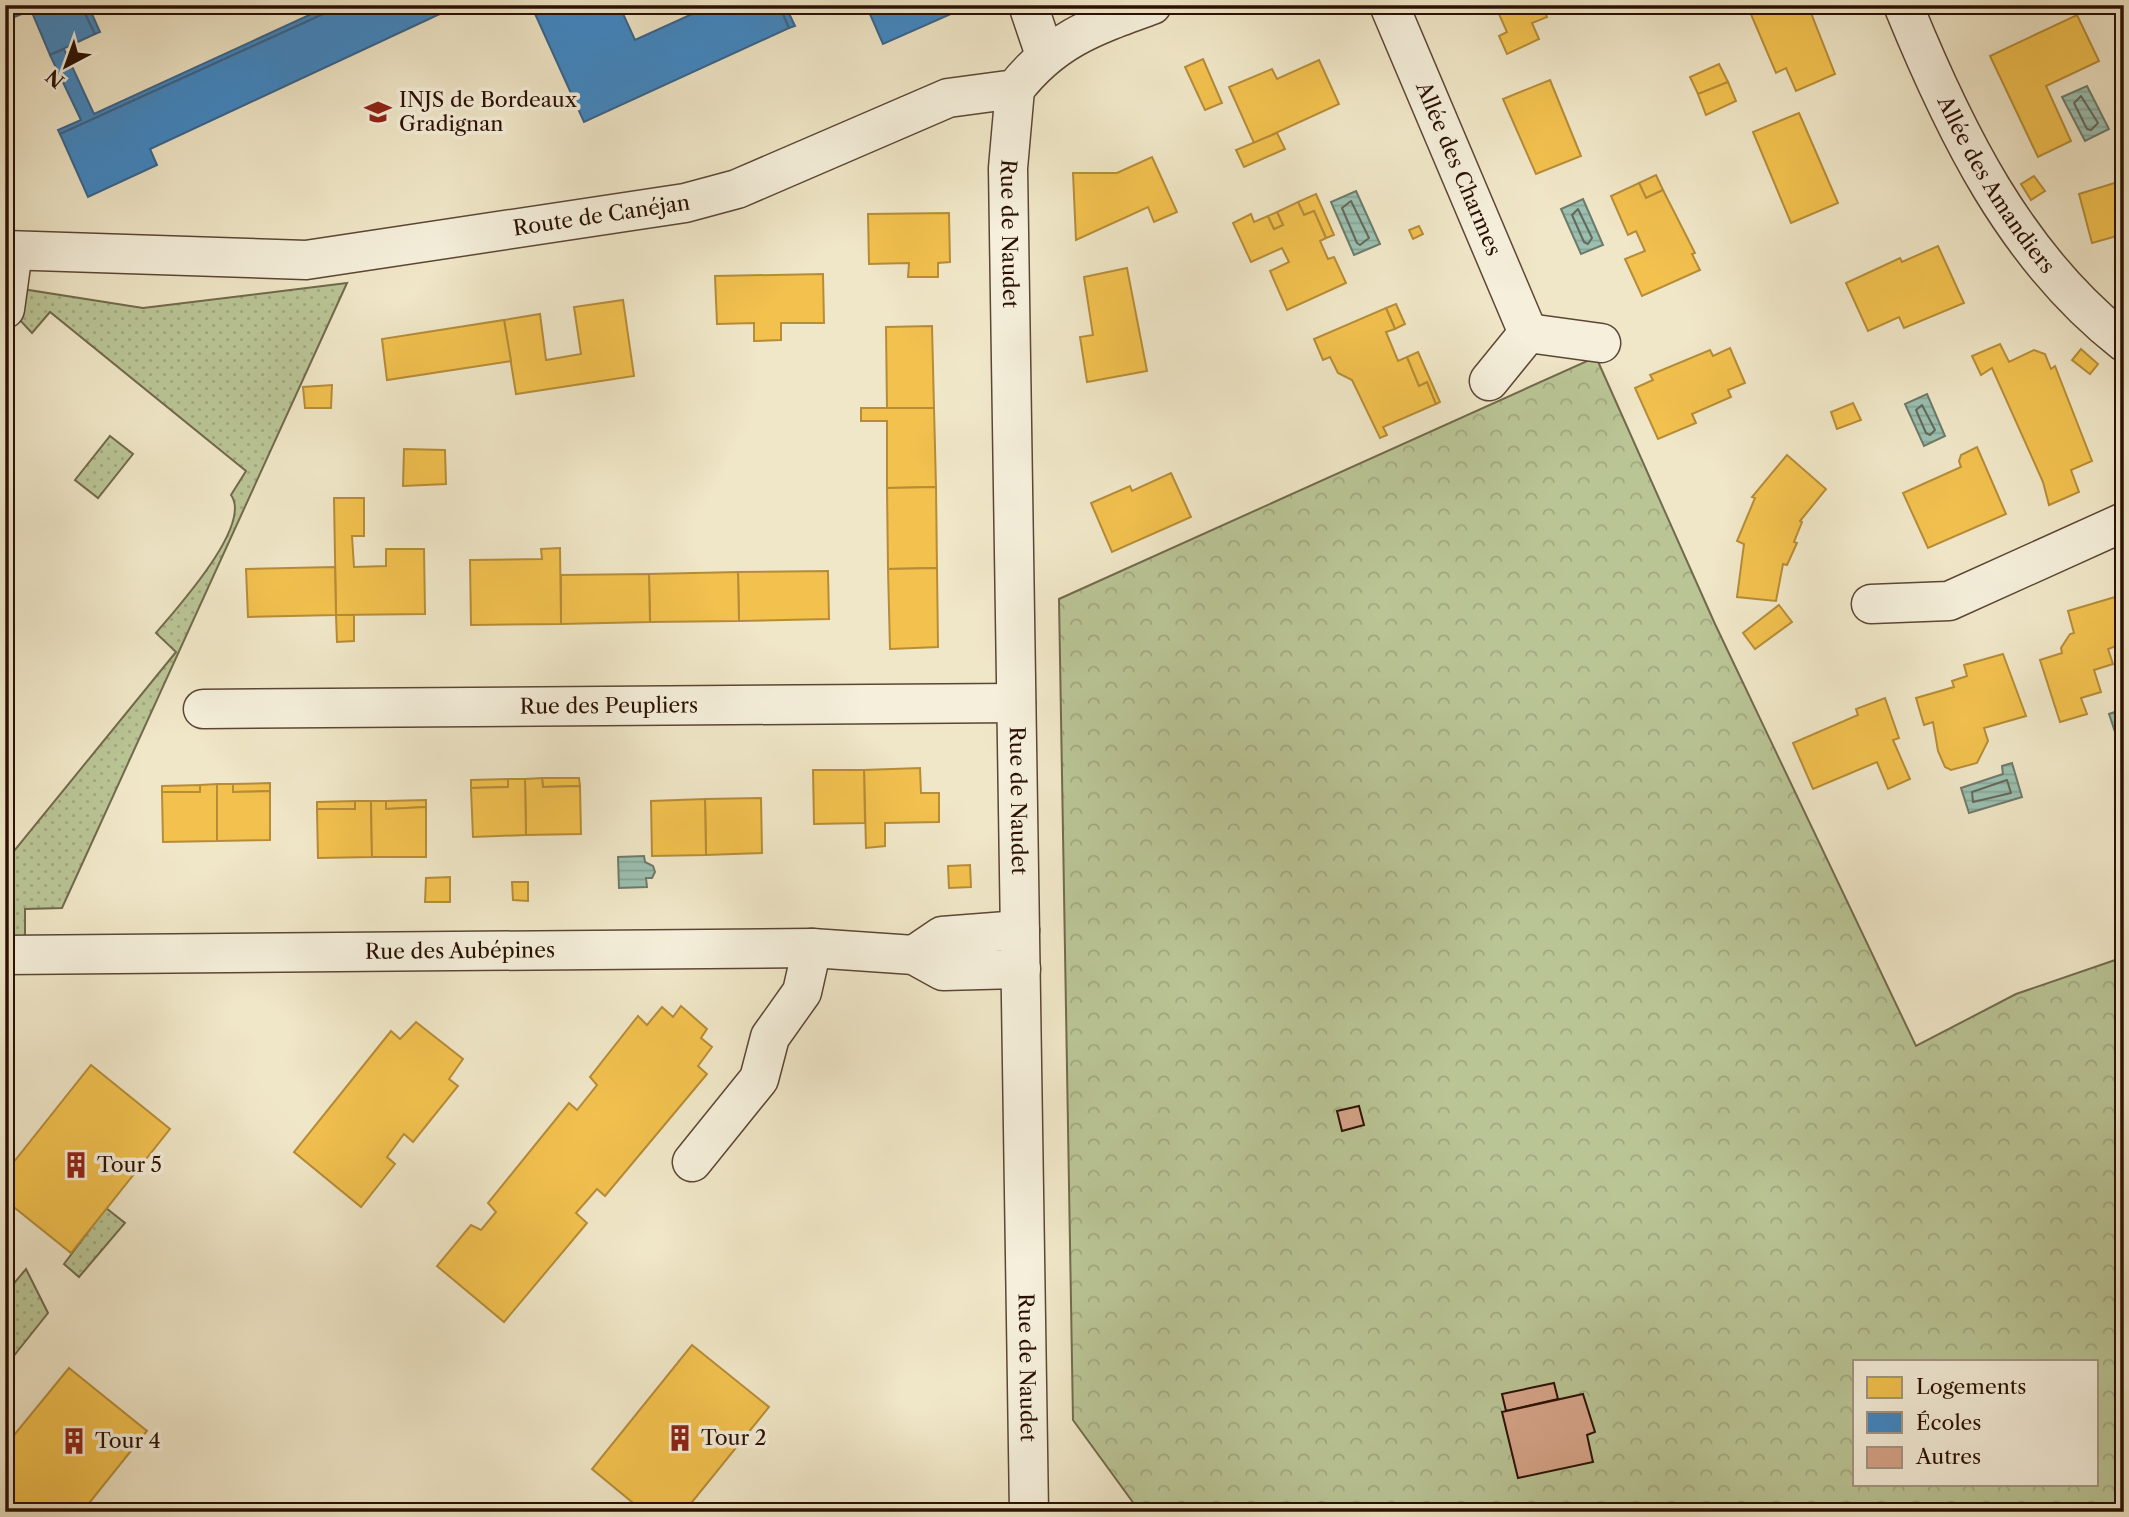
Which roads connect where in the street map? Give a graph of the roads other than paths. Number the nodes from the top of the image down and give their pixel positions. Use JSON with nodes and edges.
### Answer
{"nodes":[{"id":1,"x":1028,"y":5,"type":"edge"},
{"id":2,"x":1152,"y":5,"type":"edge"},
{"id":3,"x":1389,"y":5,"type":"edge"},
{"id":4,"x":1914,"y":9,"type":"edge"},
{"id":5,"x":1045,"y":55,"type":"junction"},
{"id":6,"x":1014,"y":89,"type":"junction"},
{"id":7,"x":9,"y":251,"type":"edge"},
{"id":8,"x":5,"y":309,"type":"edge"},
{"id":9,"x":1528,"y":333,"type":"junction"},
{"id":10,"x":2124,"y":342,"type":"edge"},
{"id":11,"x":1601,"y":343,"type":"dead end"},
{"id":12,"x":1489,"y":381,"type":"dead end"},
{"id":13,"x":2124,"y":522,"type":"edge"},
{"id":14,"x":1871,"y":604,"type":"dead end"},
{"id":15,"x":1016,"y":703,"type":"junction"},
{"id":16,"x":203,"y":709,"type":"dead end"},
{"id":17,"x":1020,"y":930,"type":"junction"},
{"id":18,"x":812,"y":948,"type":"junction"},
{"id":19,"x":5,"y":955,"type":"edge"},
{"id":20,"x":914,"y":955,"type":"junction"},
{"id":21,"x":1021,"y":969,"type":"junction"},
{"id":22,"x":692,"y":1162,"type":"dead end"},
{"id":23,"x":1029,"y":1512,"type":"edge"}],
"edges":[{"from":1,"to":5,"type":"street"},
{"from":2,"to":5,"type":"street"},
{"from":3,"to":9,"type":"street","name":"Allée des Charmes"},
{"from":4,"to":10,"type":"street","name":"Allée des Amandiers"},
{"from":5,"to":6,"type":"street"},
{"from":6,"to":7,"type":"street","name":"Route de Canéjan"},
{"from":6,"to":15,"type":"street","name":"Rue de Naudet"},
{"from":7,"to":8,"type":"street"},
{"from":9,"to":11,"type":"street"},
{"from":9,"to":12,"type":"street"},
{"from":13,"to":14,"type":"street"},
{"from":15,"to":16,"type":"street","name":"Rue des Peupliers"},
{"from":15,"to":17,"type":"street","name":"Rue de Naudet"},
{"from":17,"to":20,"type":"street"},
{"from":17,"to":21,"type":"street","name":"Rue de Naudet"},
{"from":18,"to":19,"type":"street","name":"Rue des Aubépines"},
{"from":18,"to":20,"type":"street","name":"Rue des Aubépines"},
{"from":18,"to":22,"type":"street"},
{"from":20,"to":21,"type":"street","name":"Rue des Aubépines"},
{"from":21,"to":23,"type":"street","name":"Rue de Naudet"}]}
